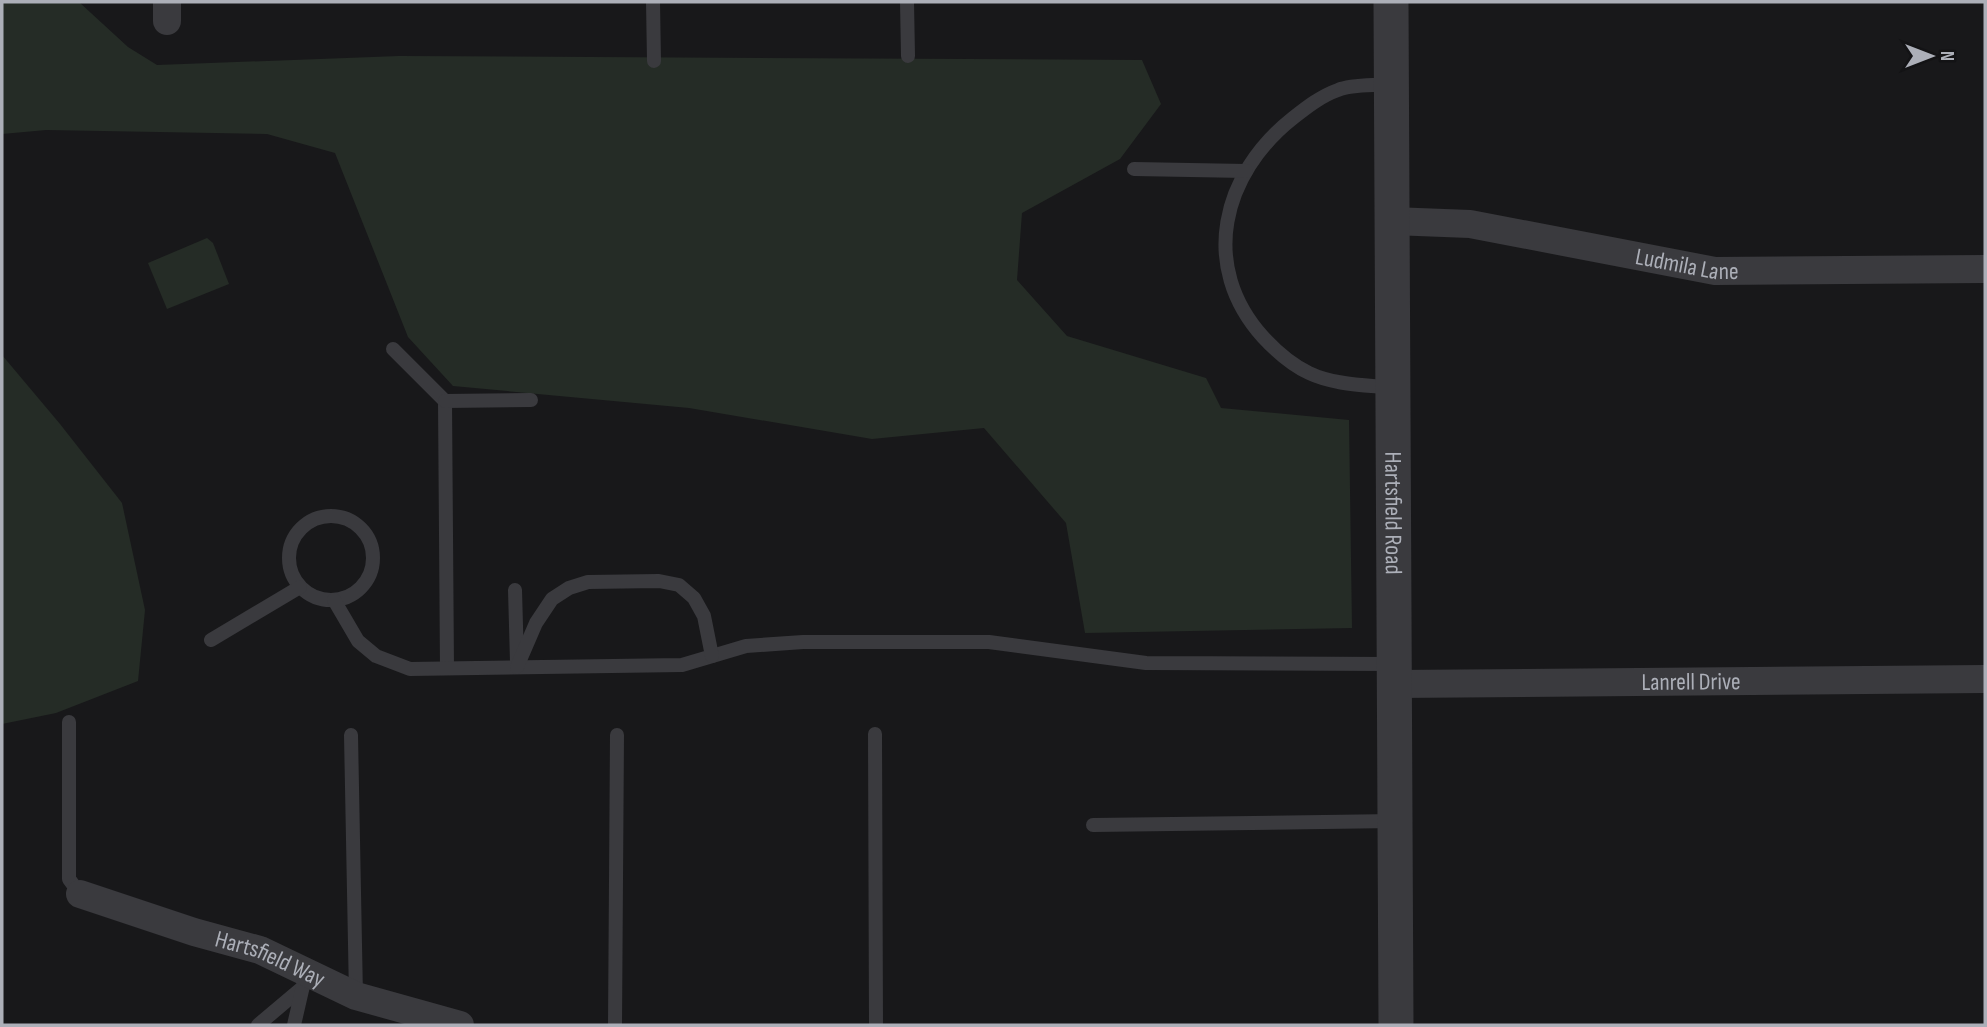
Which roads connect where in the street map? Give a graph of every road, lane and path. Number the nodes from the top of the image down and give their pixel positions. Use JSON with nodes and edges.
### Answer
{"nodes":[{"id":1,"x":653,"y":2,"type":"edge"},
{"id":2,"x":908,"y":2,"type":"edge"},
{"id":3,"x":1391,"y":2,"type":"edge"},
{"id":4,"x":908,"y":56,"type":"dead end"},
{"id":5,"x":653,"y":61,"type":"dead end"},
{"id":6,"x":1391,"y":84,"type":"junction"},
{"id":7,"x":1134,"y":169,"type":"dead end"},
{"id":8,"x":1246,"y":171,"type":"junction"},
{"id":9,"x":1392,"y":221,"type":"junction"},
{"id":10,"x":1985,"y":269,"type":"edge"},
{"id":11,"x":393,"y":349,"type":"dead end"},
{"id":12,"x":1393,"y":388,"type":"junction"},
{"id":13,"x":531,"y":400,"type":"dead end"},
{"id":14,"x":445,"y":401,"type":"junction"},
{"id":15,"x":300,"y":587,"type":"junction"},
{"id":16,"x":515,"y":590,"type":"dead end"},
{"id":17,"x":334,"y":600,"type":"junction"},
{"id":18,"x":211,"y":640,"type":"dead end"},
{"id":19,"x":712,"y":656,"type":"junction"},
{"id":20,"x":517,"y":667,"type":"junction"},
{"id":21,"x":447,"y":668,"type":"junction"},
{"id":22,"x":1395,"y":674,"type":"junction"},
{"id":23,"x":1985,"y":679,"type":"edge"},
{"id":24,"x":69,"y":722,"type":"dead end"},
{"id":25,"x":875,"y":734,"type":"dead end"},
{"id":26,"x":351,"y":735,"type":"dead end"},
{"id":27,"x":617,"y":735,"type":"dead end"},
{"id":28,"x":1395,"y":821,"type":"junction"},
{"id":29,"x":1093,"y":825,"type":"dead end"},
{"id":30,"x":80,"y":894,"type":"joint"},
{"id":31,"x":305,"y":980,"type":"junction"},
{"id":32,"x":356,"y":996,"type":"junction"},
{"id":33,"x":258,"y":1025,"type":"edge"},
{"id":34,"x":294,"y":1025,"type":"edge"},
{"id":35,"x":460,"y":1025,"type":"edge"},
{"id":36,"x":615,"y":1025,"type":"edge"},
{"id":37,"x":876,"y":1025,"type":"edge"},
{"id":38,"x":1396,"y":1025,"type":"edge"}],
"edges":[{"from":1,"to":5,"type":"lane"},
{"from":2,"to":4,"type":"lane"},
{"from":3,"to":6,"type":"street","name":"Hartsfield Road"},
{"from":6,"to":8,"type":"lane"},
{"from":6,"to":9,"type":"street","name":"Hartsfield Road"},
{"from":7,"to":8,"type":"lane"},
{"from":8,"to":12,"type":"lane"},
{"from":9,"to":10,"type":"street","name":"Ludmila Lane"},
{"from":9,"to":12,"type":"street","name":"Hartsfield Road"},
{"from":11,"to":14,"type":"lane"},
{"from":12,"to":22,"type":"street","name":"Hartsfield Road"},
{"from":13,"to":14,"type":"lane"},
{"from":14,"to":21,"type":"lane"},
{"from":15,"to":17,"type":"lane"},
{"from":15,"to":17,"type":"lane"},
{"from":15,"to":18,"type":"lane"},
{"from":16,"to":20,"type":"lane"},
{"from":17,"to":21,"type":"lane"},
{"from":19,"to":20,"type":"lane"},
{"from":19,"to":20,"type":"lane"},
{"from":19,"to":22,"type":"lane"},
{"from":20,"to":21,"type":"lane"},
{"from":22,"to":23,"type":"street","name":"Lanrell Drive"},
{"from":22,"to":28,"type":"street","name":"Hartsfield Road"},
{"from":24,"to":30,"type":"lane"},
{"from":25,"to":37,"type":"lane"},
{"from":26,"to":32,"type":"lane"},
{"from":27,"to":36,"type":"lane"},
{"from":28,"to":29,"type":"lane"},
{"from":28,"to":38,"type":"street","name":"Hartsfield Road"},
{"from":30,"to":31,"type":"street","name":"Hartsfield Way"},
{"from":31,"to":32,"type":"street","name":"Hartsfield Way"},
{"from":31,"to":33,"type":"lane"},
{"from":31,"to":34,"type":"lane"},
{"from":32,"to":35,"type":"street","name":"Hartsfield Way"}]}
